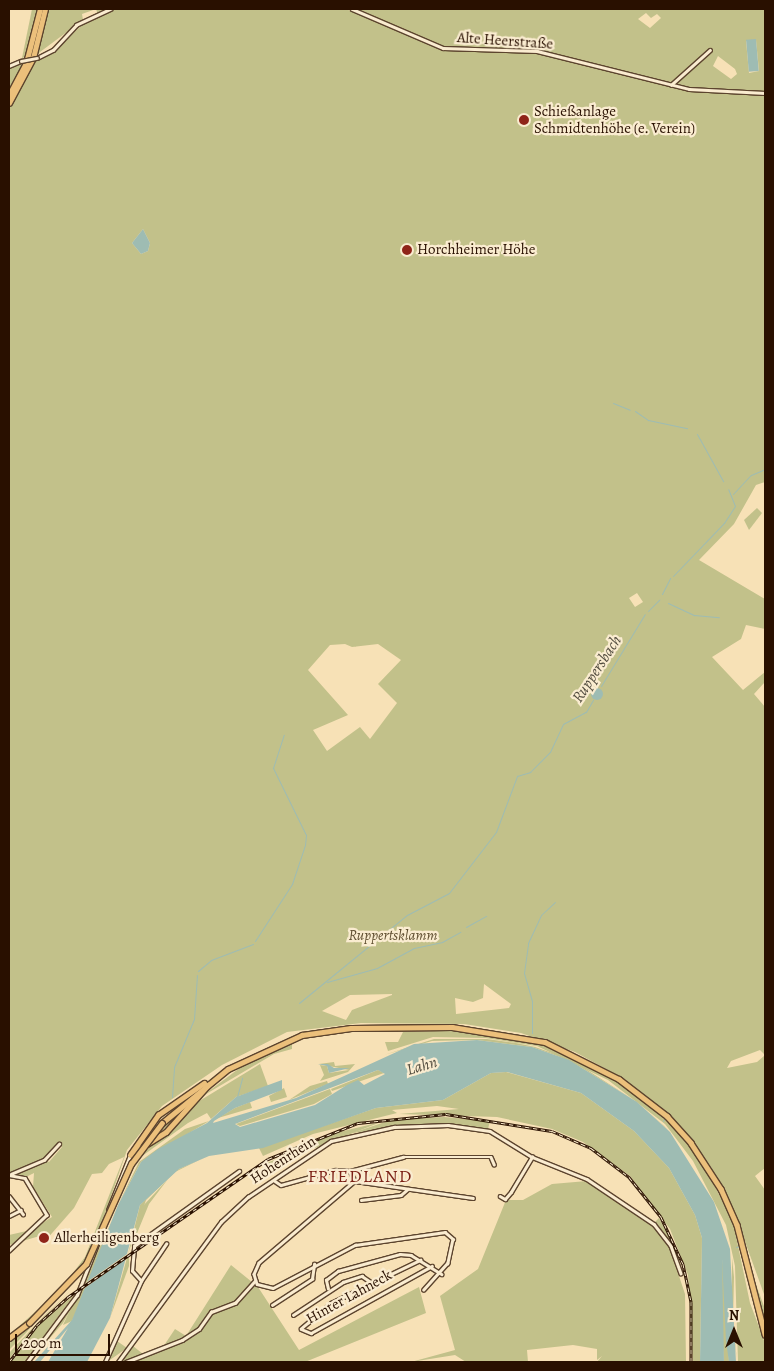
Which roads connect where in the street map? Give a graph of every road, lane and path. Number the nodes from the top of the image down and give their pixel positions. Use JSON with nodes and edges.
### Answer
{"nodes":[{"id":1,"x":40,"y":9,"type":"edge"},
{"id":2,"x":45,"y":9,"type":"edge"},
{"id":3,"x":111,"y":9,"type":"edge"},
{"id":4,"x":352,"y":9,"type":"edge"},
{"id":5,"x":710,"y":50,"type":"dead end"},
{"id":6,"x":9,"y":66,"type":"edge"},
{"id":7,"x":671,"y":85,"type":"junction"},
{"id":8,"x":765,"y":93,"type":"edge"},
{"id":9,"x":9,"y":95,"type":"edge"},
{"id":10,"x":9,"y":103,"type":"edge"},
{"id":11,"x":212,"y":1080,"type":"junction"},
{"id":12,"x":59,"y":1144,"type":"dead end"},
{"id":13,"x":130,"y":1155,"type":"junction"},
{"id":14,"x":532,"y":1156,"type":"junction"},
{"id":15,"x":494,"y":1164,"type":"dead end"},
{"id":16,"x":239,"y":1171,"type":"dead end"},
{"id":17,"x":350,"y":1171,"type":"junction"},
{"id":18,"x":9,"y":1175,"type":"edge"},
{"id":19,"x":275,"y":1181,"type":"junction"},
{"id":20,"x":355,"y":1181,"type":"junction"},
{"id":21,"x":408,"y":1188,"type":"junction"},
{"id":22,"x":9,"y":1196,"type":"edge"},
{"id":23,"x":500,"y":1196,"type":"dead end"},
{"id":24,"x":473,"y":1198,"type":"dead end"},
{"id":25,"x":361,"y":1200,"type":"dead end"},
{"id":26,"x":21,"y":1210,"type":"junction"},
{"id":27,"x":23,"y":1214,"type":"dead end"},
{"id":28,"x":9,"y":1216,"type":"edge"},
{"id":29,"x":166,"y":1244,"type":"dead end"},
{"id":30,"x":9,"y":1251,"type":"edge"},
{"id":31,"x":422,"y":1260,"type":"junction"},
{"id":32,"x":314,"y":1264,"type":"junction"},
{"id":33,"x":432,"y":1266,"type":"junction"},
{"id":34,"x":681,"y":1273,"type":"dead end"},
{"id":35,"x":441,"y":1274,"type":"junction"},
{"id":36,"x":141,"y":1281,"type":"junction"},
{"id":37,"x":255,"y":1281,"type":"junction"},
{"id":38,"x":371,"y":1282,"type":"junction"},
{"id":39,"x":328,"y":1289,"type":"junction"},
{"id":40,"x":424,"y":1290,"type":"dead end"},
{"id":41,"x":272,"y":1305,"type":"dead end"},
{"id":42,"x":293,"y":1315,"type":"dead end"},
{"id":43,"x":765,"y":1334,"type":"edge"},
{"id":44,"x":9,"y":1338,"type":"edge"},
{"id":45,"x":27,"y":1362,"type":"edge"},
{"id":46,"x":105,"y":1362,"type":"edge"},
{"id":47,"x":118,"y":1362,"type":"edge"},
{"id":48,"x":126,"y":1362,"type":"edge"}],
"edges":[{"from":1,"to":9,"type":"main road"},
{"from":2,"to":10,"type":"main road"},
{"from":3,"to":6,"type":"street","bridge":true},
{"from":4,"to":7,"type":"street","name":"Alte Heerstraße"},
{"from":5,"to":7,"type":"street"},
{"from":7,"to":8,"type":"street","name":"Alte Heerstraße"},
{"from":11,"to":13,"type":"main road"},
{"from":11,"to":13,"type":"main road"},
{"from":11,"to":43,"type":"main road"},
{"from":11,"to":44,"type":"main road","bridge":true},
{"from":12,"to":18,"type":"street"},
{"from":13,"to":45,"type":"street"},
{"from":14,"to":19,"type":"street","name":"Hohenrhein"},
{"from":14,"to":23,"type":"street"},
{"from":14,"to":34,"type":"street","name":"Hohenrhein"},
{"from":15,"to":17,"type":"street"},
{"from":16,"to":36,"type":"street"},
{"from":17,"to":19,"type":"street"},
{"from":17,"to":20,"type":"street"},
{"from":18,"to":30,"type":"street"},
{"from":19,"to":47,"type":"street","name":"Hohenrhein"},
{"from":20,"to":21,"type":"street"},
{"from":20,"to":37,"type":"street"},
{"from":21,"to":24,"type":"street"},
{"from":21,"to":25,"type":"street"},
{"from":22,"to":26,"type":"street"},
{"from":26,"to":27,"type":"street"},
{"from":26,"to":28,"type":"street"},
{"from":29,"to":36,"type":"street"},
{"from":31,"to":33,"type":"street","name":"Hinter Lahneck"},
{"from":31,"to":38,"type":"street","name":"Hinter Lahneck"},
{"from":31,"to":39,"type":"street","name":"Hinter Lahneck"},
{"from":32,"to":35,"type":"street"},
{"from":32,"to":37,"type":"street"},
{"from":32,"to":41,"type":"street"},
{"from":33,"to":35,"type":"street","name":"Hinter Lahneck"},
{"from":33,"to":38,"type":"street","name":"Hinter Lahneck"},
{"from":35,"to":40,"type":"street"},
{"from":36,"to":46,"type":"street"},
{"from":37,"to":48,"type":"street"},
{"from":38,"to":39,"type":"street","name":"Hinter Lahneck"},
{"from":39,"to":42,"type":"street","name":"Hinter Lahneck"}]}
